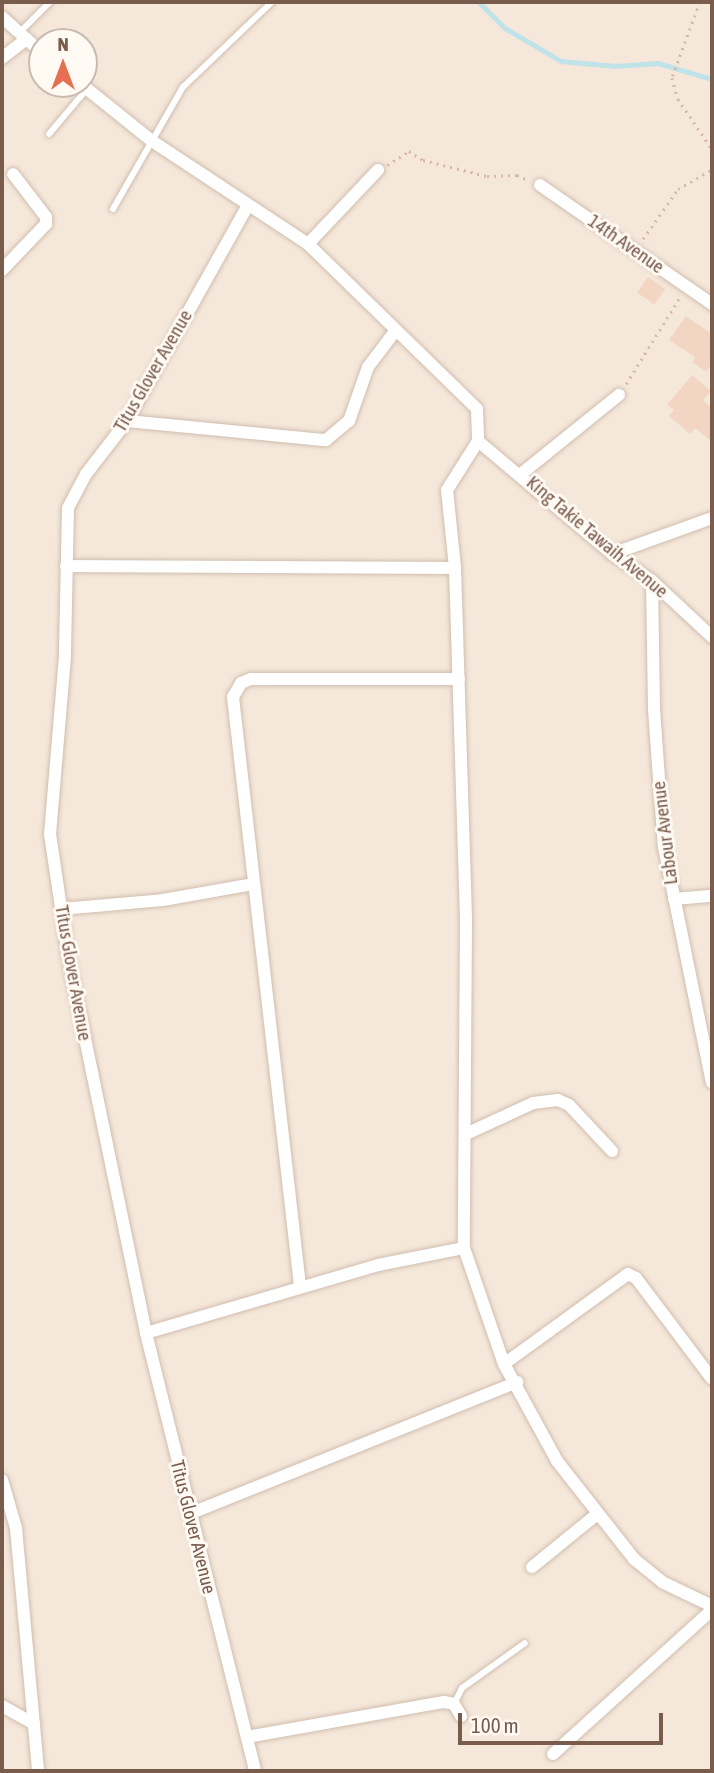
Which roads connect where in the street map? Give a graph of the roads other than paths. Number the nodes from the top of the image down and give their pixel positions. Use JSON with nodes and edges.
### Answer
{"nodes":[{"id":1,"x":50,"y":2,"type":"edge"},
{"id":2,"x":272,"y":2,"type":"edge"},
{"id":3,"x":2,"y":17,"type":"edge"},
{"id":4,"x":22,"y":36,"type":"junction"},
{"id":5,"x":28,"y":41,"type":"edge"},
{"id":6,"x":2,"y":58,"type":"edge"},
{"id":7,"x":98,"y":97,"type":"edge"},
{"id":8,"x":75,"y":98,"type":"edge"},
{"id":9,"x":49,"y":134,"type":"dead end"},
{"id":10,"x":152,"y":141,"type":"junction"},
{"id":11,"x":378,"y":170,"type":"road end"},
{"id":12,"x":13,"y":174,"type":"dead end"},
{"id":13,"x":540,"y":185,"type":"road end"},
{"id":14,"x":247,"y":207,"type":"junction"},
{"id":15,"x":113,"y":209,"type":"dead end"},
{"id":16,"x":308,"y":244,"type":"junction"},
{"id":17,"x":2,"y":270,"type":"edge"},
{"id":18,"x":712,"y":304,"type":"edge"},
{"id":19,"x":396,"y":330,"type":"junction"},
{"id":20,"x":619,"y":395,"type":"road end"},
{"id":21,"x":127,"y":421,"type":"junction"},
{"id":22,"x":478,"y":441,"type":"junction"},
{"id":23,"x":521,"y":474,"type":"junction"},
{"id":24,"x":712,"y":518,"type":"edge"},
{"id":25,"x":612,"y":554,"type":"junction"},
{"id":26,"x":66,"y":566,"type":"junction"},
{"id":27,"x":455,"y":568,"type":"junction"},
{"id":28,"x":652,"y":581,"type":"junction"},
{"id":29,"x":712,"y":637,"type":"edge"},
{"id":30,"x":459,"y":679,"type":"junction"},
{"id":31,"x":253,"y":884,"type":"junction"},
{"id":32,"x":712,"y":896,"type":"edge"},
{"id":33,"x":674,"y":899,"type":"junction"},
{"id":34,"x":61,"y":909,"type":"junction"},
{"id":35,"x":712,"y":1082,"type":"edge"},
{"id":36,"x":466,"y":1134,"type":"junction"},
{"id":37,"x":612,"y":1151,"type":"dead end"},
{"id":38,"x":464,"y":1248,"type":"junction"},
{"id":39,"x":300,"y":1286,"type":"junction"},
{"id":40,"x":146,"y":1334,"type":"junction"},
{"id":41,"x":504,"y":1364,"type":"junction"},
{"id":42,"x":712,"y":1379,"type":"edge"},
{"id":43,"x":517,"y":1382,"type":"junction"},
{"id":44,"x":2,"y":1480,"type":"edge"},
{"id":45,"x":189,"y":1514,"type":"junction"},
{"id":46,"x":596,"y":1515,"type":"junction"},
{"id":47,"x":532,"y":1567,"type":"dead end"},
{"id":48,"x":712,"y":1608,"type":"edge"},
{"id":49,"x":525,"y":1643,"type":"dead end"},
{"id":50,"x":454,"y":1704,"type":"junction"},
{"id":51,"x":2,"y":1706,"type":"edge"},
{"id":52,"x":461,"y":1716,"type":"dead end"},
{"id":53,"x":34,"y":1724,"type":"junction"},
{"id":54,"x":247,"y":1737,"type":"junction"},
{"id":55,"x":553,"y":1754,"type":"dead end"},
{"id":56,"x":38,"y":1771,"type":"edge"},
{"id":57,"x":255,"y":1771,"type":"edge"}],
"edges":[{"from":1,"to":4,"type":"lane"},
{"from":2,"to":10,"type":"lane"},
{"from":3,"to":4,"type":"street"},
{"from":4,"to":5,"type":"street"},
{"from":4,"to":6,"type":"street"},
{"from":7,"to":10,"type":"street"},
{"from":8,"to":9,"type":"lane"},
{"from":10,"to":14,"type":"street"},
{"from":10,"to":15,"type":"lane"},
{"from":11,"to":16,"type":"street"},
{"from":12,"to":17,"type":"street"},
{"from":13,"to":18,"type":"street","name":"14th Avenue"},
{"from":14,"to":16,"type":"street"},
{"from":14,"to":21,"type":"street","name":"Titus Glover Avenue"},
{"from":16,"to":19,"type":"street"},
{"from":19,"to":21,"type":"street"},
{"from":19,"to":22,"type":"street"},
{"from":20,"to":23,"type":"street"},
{"from":21,"to":26,"type":"street","name":"Titus Glover Avenue"},
{"from":22,"to":23,"type":"street","name":"King Takie Tawaih Avenue"},
{"from":22,"to":27,"type":"street"},
{"from":23,"to":25,"type":"street","name":"King Takie Tawaih Avenue"},
{"from":24,"to":25,"type":"street"},
{"from":25,"to":28,"type":"street","name":"King Takie Tawaih Avenue"},
{"from":26,"to":27,"type":"street"},
{"from":26,"to":34,"type":"street","name":"Titus Glover Avenue"},
{"from":27,"to":30,"type":"street"},
{"from":28,"to":29,"type":"street","name":"King Takie Tawaih Avenue"},
{"from":28,"to":33,"type":"street","name":"Labour Avenue"},
{"from":30,"to":31,"type":"street"},
{"from":30,"to":36,"type":"street"},
{"from":31,"to":34,"type":"street"},
{"from":31,"to":39,"type":"street"},
{"from":32,"to":33,"type":"street"},
{"from":33,"to":35,"type":"street","name":"Labour Avenue"},
{"from":34,"to":40,"type":"street","name":"Titus Glover Avenue"},
{"from":36,"to":37,"type":"street"},
{"from":36,"to":38,"type":"street"},
{"from":38,"to":39,"type":"street"},
{"from":38,"to":41,"type":"street"},
{"from":39,"to":40,"type":"street"},
{"from":40,"to":45,"type":"street","name":"Titus Glover Avenue"},
{"from":41,"to":42,"type":"street"},
{"from":41,"to":43,"type":"street"},
{"from":43,"to":45,"type":"street"},
{"from":43,"to":46,"type":"street"},
{"from":44,"to":53,"type":"street"},
{"from":45,"to":54,"type":"street","name":"Titus Glover Avenue"},
{"from":46,"to":47,"type":"street"},
{"from":46,"to":48,"type":"street"},
{"from":48,"to":55,"type":"street"},
{"from":49,"to":50,"type":"lane"},
{"from":50,"to":52,"type":"street"},
{"from":50,"to":54,"type":"street"},
{"from":51,"to":53,"type":"street"},
{"from":53,"to":56,"type":"street"},
{"from":54,"to":57,"type":"street","name":"Titus Glover Avenue"}]}
